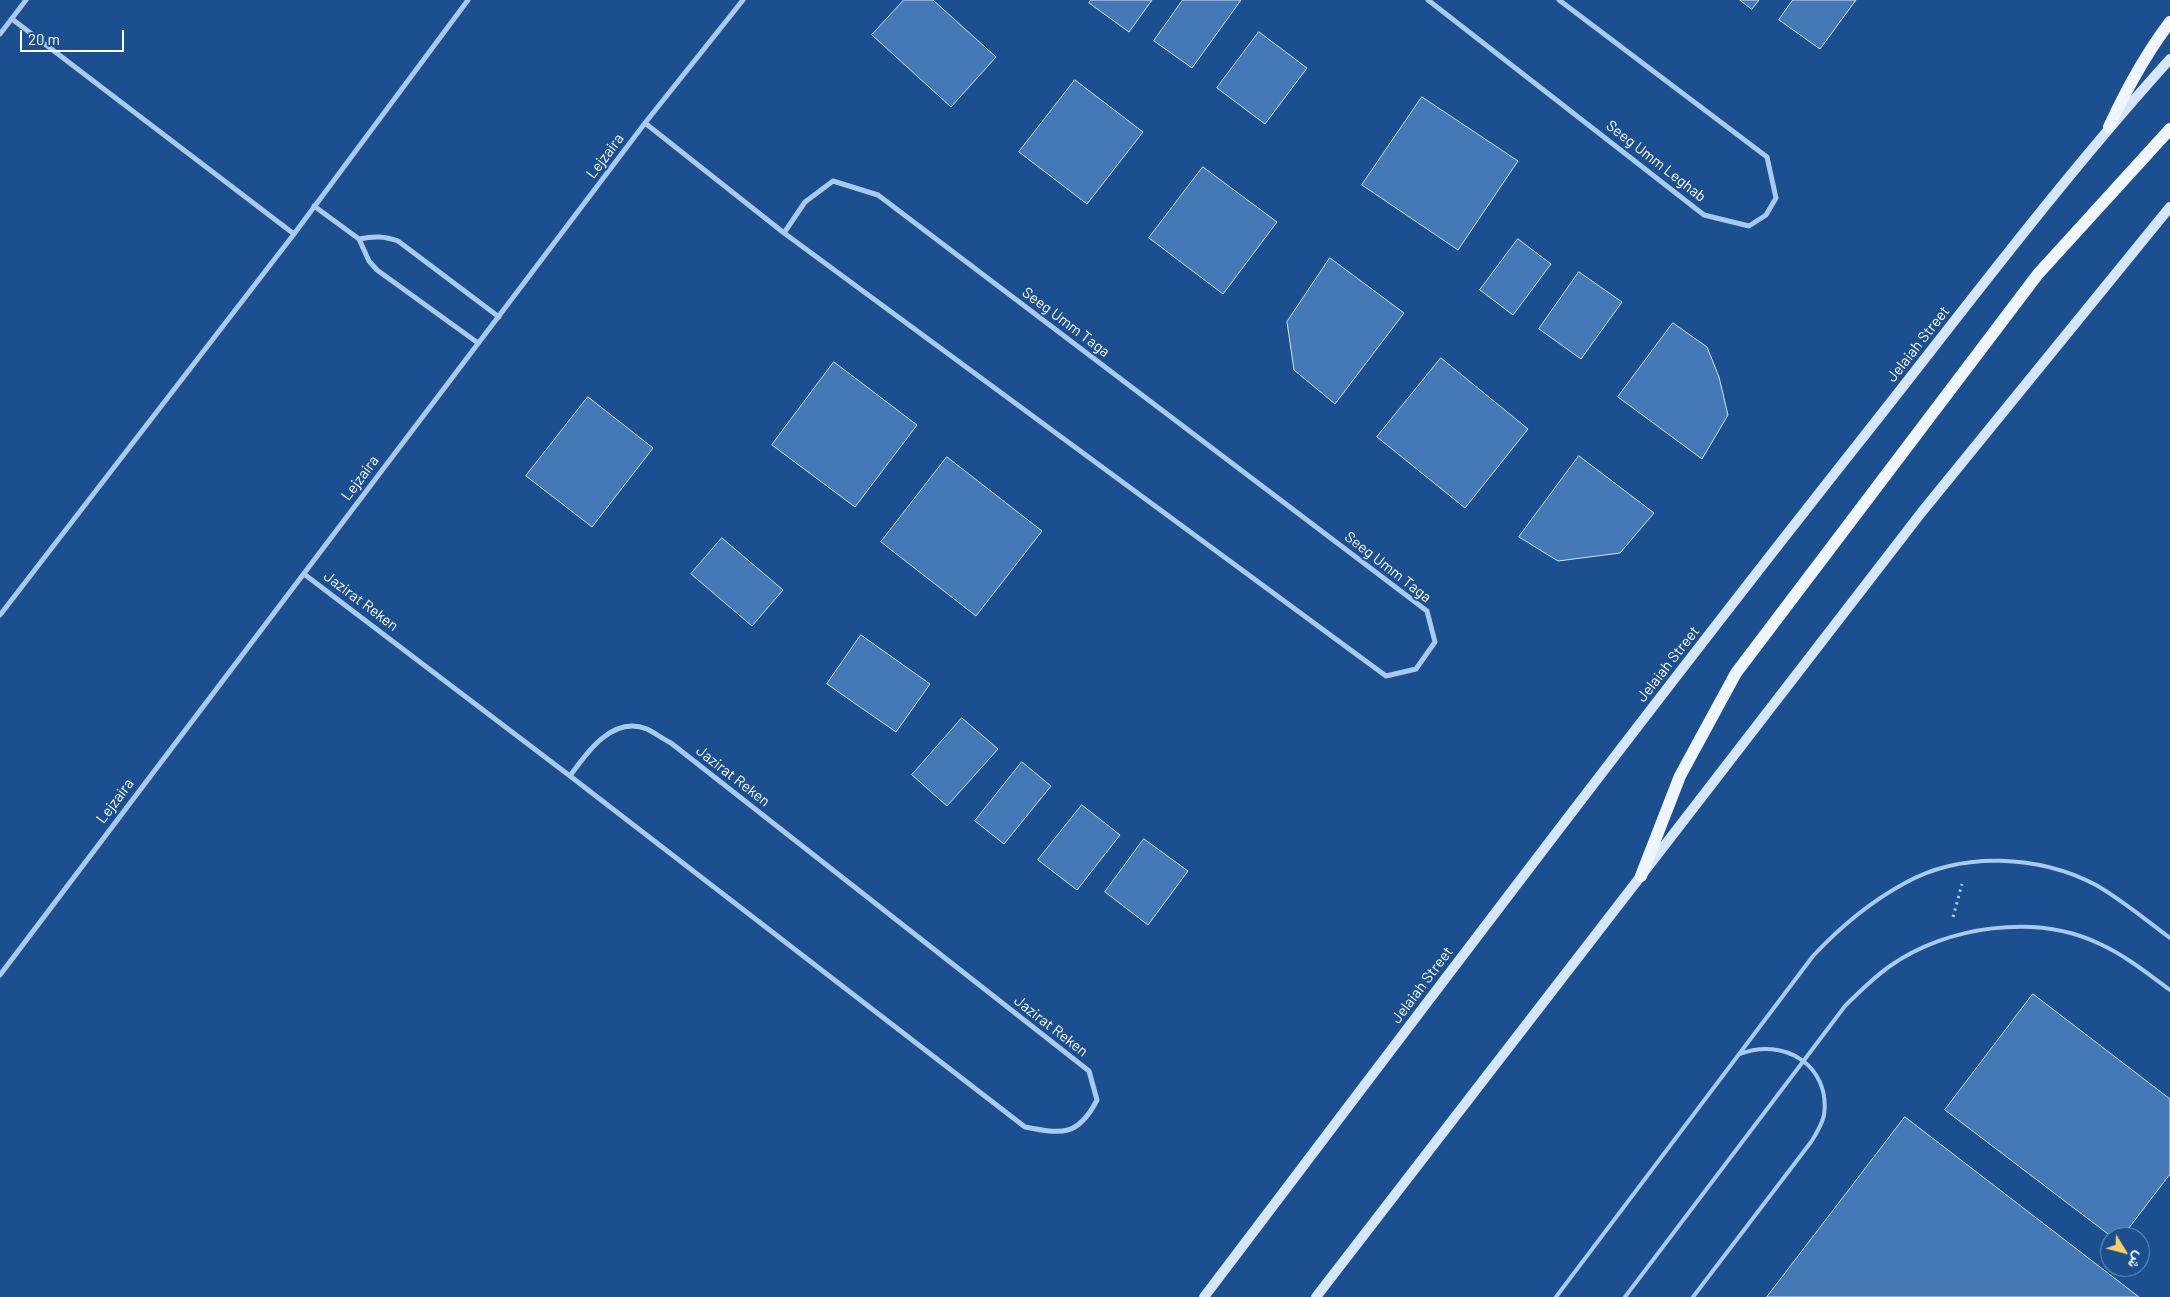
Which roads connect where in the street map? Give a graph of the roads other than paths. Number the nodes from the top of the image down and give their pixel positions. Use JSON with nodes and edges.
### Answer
{"nodes":[{"id":1,"x":26,"y":0,"type":"edge"},
{"id":2,"x":468,"y":0,"type":"edge"},
{"id":3,"x":743,"y":0,"type":"edge"},
{"id":4,"x":1428,"y":0,"type":"edge"},
{"id":5,"x":1559,"y":0,"type":"edge"},
{"id":6,"x":12,"y":19,"type":"junction"},
{"id":7,"x":2170,"y":22,"type":"edge"},
{"id":8,"x":0,"y":34,"type":"edge"},
{"id":9,"x":2170,"y":59,"type":"edge"},
{"id":10,"x":645,"y":123,"type":"junction"},
{"id":11,"x":2109,"y":127,"type":"junction"},
{"id":12,"x":2170,"y":129,"type":"edge"},
{"id":13,"x":314,"y":206,"type":"junction"},
{"id":14,"x":2170,"y":207,"type":"edge"},
{"id":15,"x":784,"y":233,"type":"junction"},
{"id":16,"x":294,"y":234,"type":"junction"},
{"id":17,"x":359,"y":239,"type":"junction"},
{"id":18,"x":499,"y":317,"type":"junction"},
{"id":19,"x":478,"y":343,"type":"junction"},
{"id":20,"x":304,"y":574,"type":"junction"},
{"id":21,"x":0,"y":615,"type":"edge"},
{"id":22,"x":570,"y":776,"type":"junction"},
{"id":23,"x":1641,"y":876,"type":"junction"},
{"id":24,"x":2170,"y":938,"type":"edge"},
{"id":25,"x":0,"y":975,"type":"edge"},
{"id":26,"x":2170,"y":990,"type":"edge"},
{"id":27,"x":1739,"y":1054,"type":"junction"},
{"id":28,"x":1804,"y":1061,"type":"junction"},
{"id":29,"x":1204,"y":1297,"type":"edge"},
{"id":30,"x":1316,"y":1297,"type":"edge"},
{"id":31,"x":1556,"y":1297,"type":"edge"},
{"id":32,"x":1625,"y":1297,"type":"edge"},
{"id":33,"x":1693,"y":1297,"type":"edge"}],
"edges":[{"from":1,"to":6,"type":"street"},
{"from":2,"to":13,"type":"street"},
{"from":3,"to":10,"type":"street","name":"Lejzaira"},
{"from":4,"to":5,"type":"street","name":"Seeg Umm Leghab"},
{"from":6,"to":8,"type":"street"},
{"from":6,"to":16,"type":"street"},
{"from":7,"to":11,"type":"main road"},
{"from":9,"to":11,"type":"main road","name":"Jelaiah Street"},
{"from":10,"to":15,"type":"street","name":"Seeg Umm Taga"},
{"from":10,"to":18,"type":"street","name":"Lejzaira"},
{"from":11,"to":29,"type":"main road","name":"Jelaiah Street"},
{"from":12,"to":23,"type":"main road"},
{"from":13,"to":16,"type":"street"},
{"from":13,"to":17,"type":"street"},
{"from":14,"to":23,"type":"main road"},
{"from":15,"to":15,"type":"street","name":"Seeg Umm Taga"},
{"from":16,"to":21,"type":"street"},
{"from":17,"to":18,"type":"street"},
{"from":17,"to":19,"type":"street"},
{"from":18,"to":19,"type":"street","name":"Lejzaira"},
{"from":19,"to":20,"type":"street","name":"Lejzaira"},
{"from":20,"to":22,"type":"street","name":"Jazirat Reken"},
{"from":20,"to":25,"type":"street","name":"Lejzaira"},
{"from":22,"to":22,"type":"street","name":"Jazirat Reken"},
{"from":23,"to":30,"type":"main road"},
{"from":24,"to":27,"type":"lane"},
{"from":26,"to":28,"type":"lane"},
{"from":27,"to":28,"type":"lane"},
{"from":27,"to":31,"type":"lane"},
{"from":28,"to":32,"type":"lane"},
{"from":28,"to":33,"type":"lane"}]}
